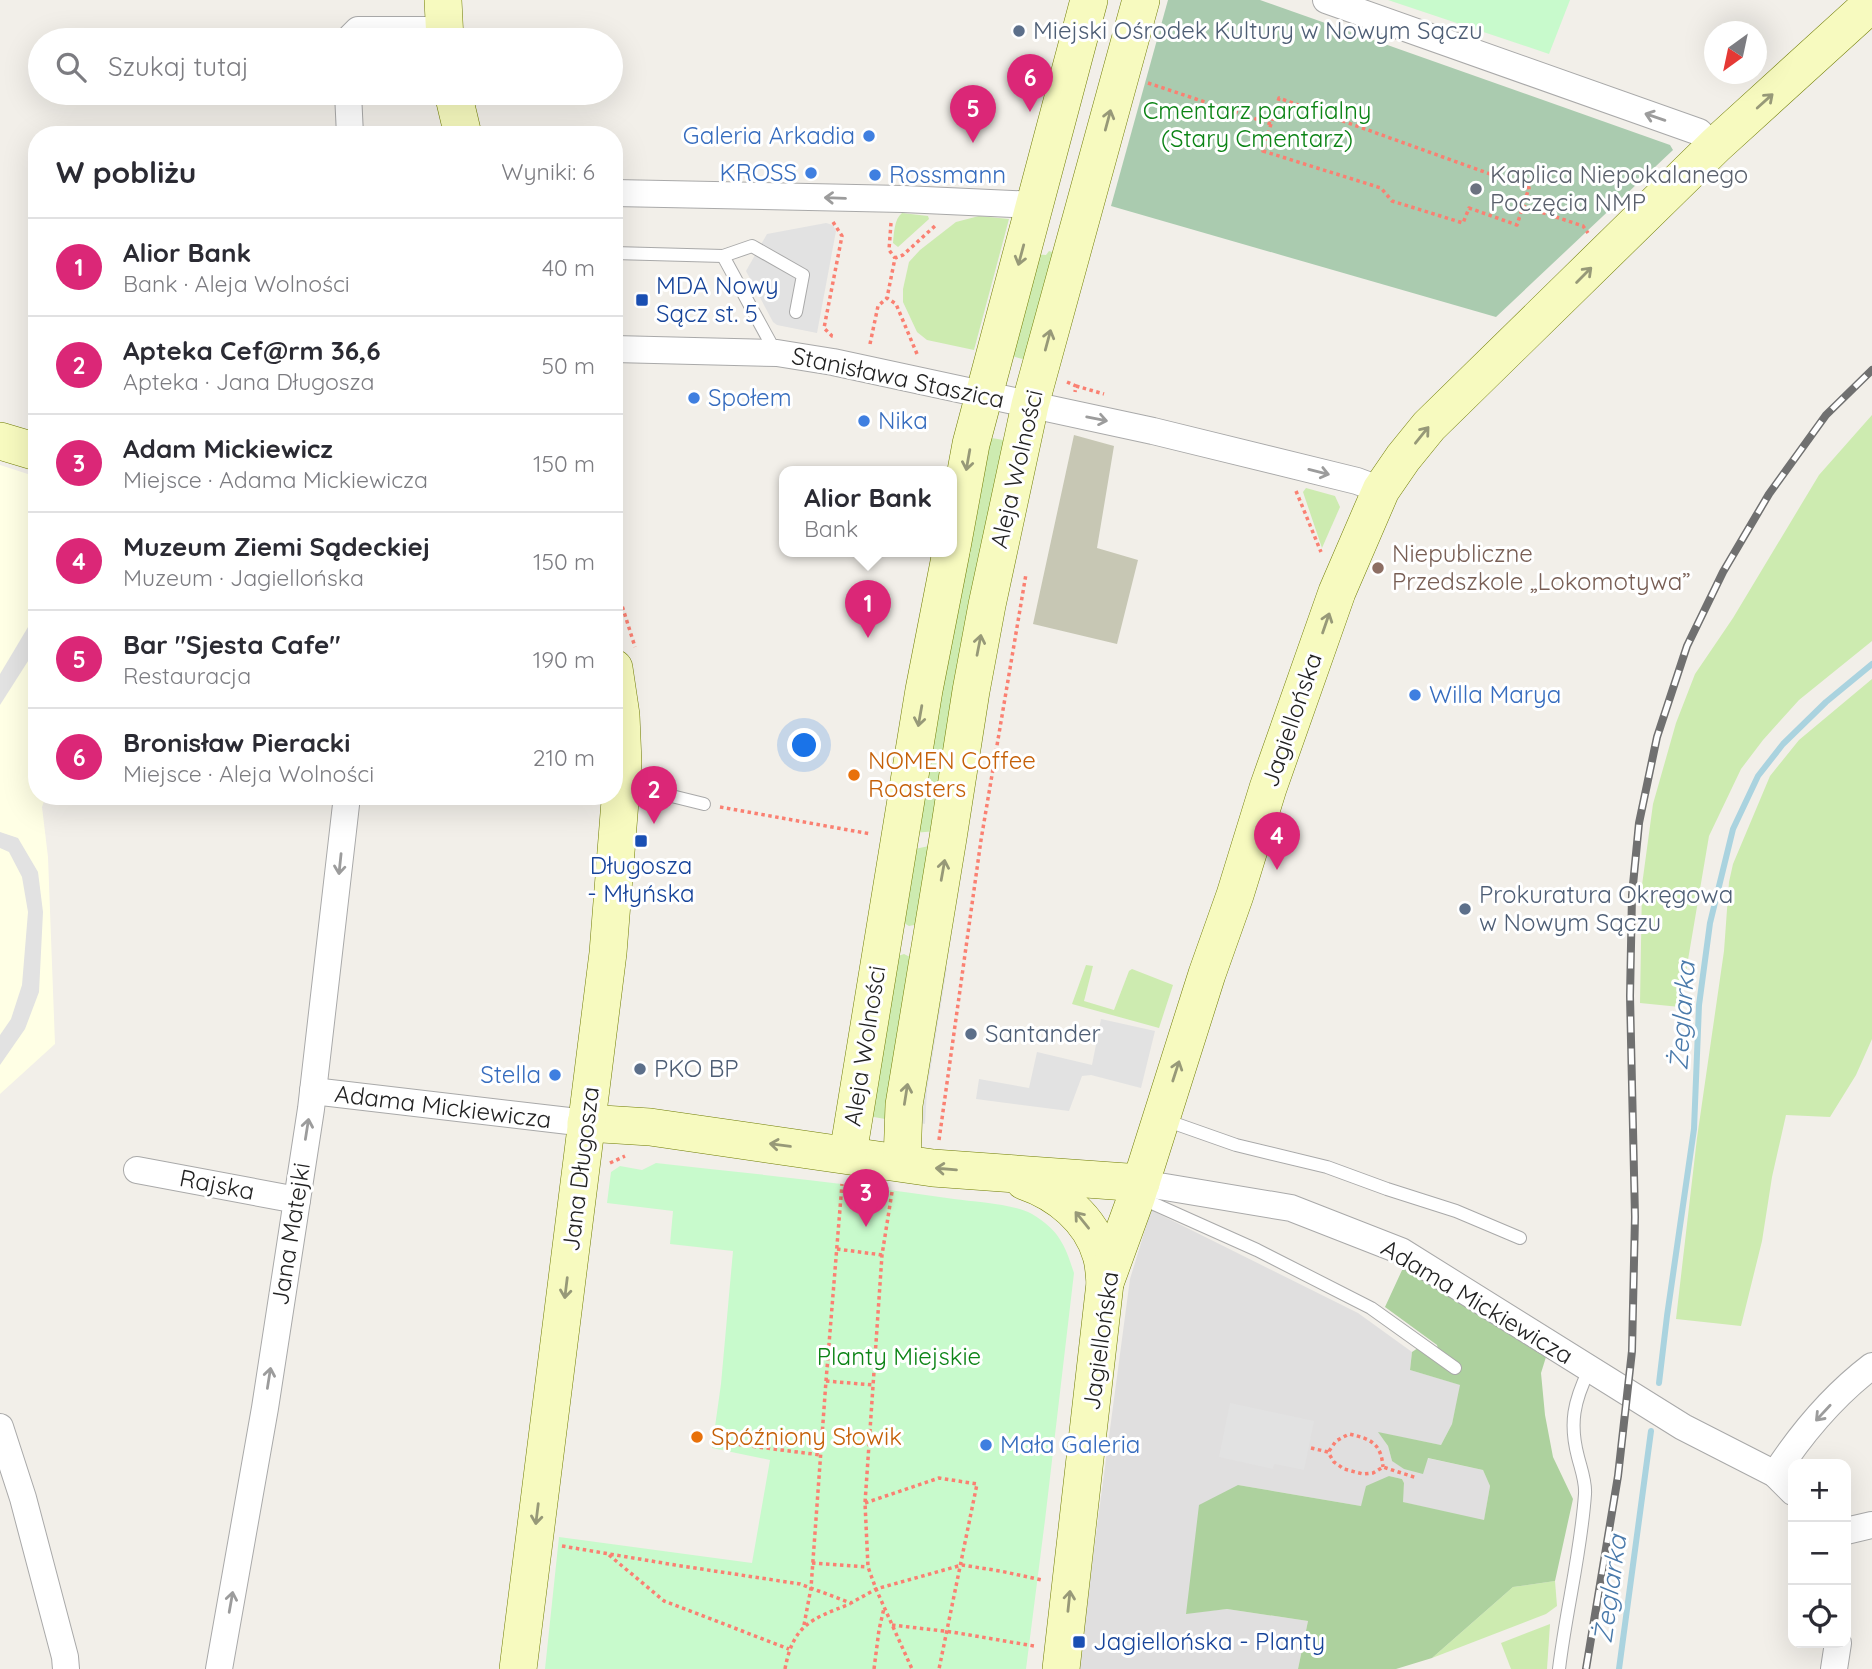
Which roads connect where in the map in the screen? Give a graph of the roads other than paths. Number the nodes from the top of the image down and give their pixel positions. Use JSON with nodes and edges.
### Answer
{"nodes":[{"id":1,"x":1089,"y":0,"type":"edge"},
{"id":2,"x":1141,"y":0,"type":"edge"},
{"id":3,"x":1326,"y":0,"type":"edge"},
{"id":4,"x":1872,"y":3,"type":"edge"},
{"id":5,"x":444,"y":23,"type":"edge"},
{"id":6,"x":383,"y":28,"type":"edge"},
{"id":7,"x":349,"y":105,"type":"edge"},
{"id":8,"x":456,"y":105,"type":"edge"},
{"id":9,"x":350,"y":126,"type":"edge"},
{"id":10,"x":461,"y":126,"type":"edge"},
{"id":11,"x":1714,"y":147,"type":"junction"},
{"id":12,"x":623,"y":193,"type":"edge"},
{"id":13,"x":1035,"y":205,"type":"junction"},
{"id":14,"x":623,"y":253,"type":"edge"},
{"id":15,"x":723,"y":256,"type":"junction"},
{"id":16,"x":796,"y":312,"type":"dead end"},
{"id":17,"x":623,"y":349,"type":"edge"},
{"id":18,"x":776,"y":353,"type":"junction"},
{"id":19,"x":984,"y":393,"type":"junction"},
{"id":20,"x":1031,"y":405,"type":"junction"},
{"id":21,"x":0,"y":441,"type":"edge"},
{"id":22,"x":28,"y":449,"type":"edge"},
{"id":23,"x":1381,"y":489,"type":"junction"},
{"id":24,"x":957,"y":520,"type":"edge"},
{"id":25,"x":950,"y":557,"type":"edge"},
{"id":26,"x":623,"y":784,"type":"edge"},
{"id":27,"x":704,"y":804,"type":"road end"},
{"id":28,"x":346,"y":805,"type":"edge"},
{"id":29,"x":620,"y":805,"type":"edge"},
{"id":30,"x":883,"y":938,"type":"junction"},
{"id":31,"x":930,"y":946,"type":"junction"},
{"id":32,"x":313,"y":1091,"type":"junction"},
{"id":33,"x":1161,"y":1119,"type":"junction"},
{"id":34,"x":586,"y":1123,"type":"junction"},
{"id":35,"x":845,"y":1166,"type":"junction"},
{"id":36,"x":137,"y":1170,"type":"dead end"},
{"id":37,"x":990,"y":1173,"type":"junction"},
{"id":38,"x":897,"y":1174,"type":"junction"},
{"id":39,"x":1138,"y":1191,"type":"junction"},
{"id":40,"x":297,"y":1200,"type":"junction"},
{"id":41,"x":1520,"y":1238,"type":"dead end"},
{"id":42,"x":1105,"y":1283,"type":"junction"},
{"id":43,"x":1872,"y":1366,"type":"edge"},
{"id":44,"x":1455,"y":1368,"type":"dead end"},
{"id":45,"x":1589,"y":1370,"type":"junction"},
{"id":46,"x":0,"y":1427,"type":"edge"},
{"id":47,"x":1784,"y":1483,"type":"edge"},
{"id":48,"x":1872,"y":1524,"type":"edge"},
{"id":49,"x":1851,"y":1530,"type":"edge"},
{"id":50,"x":1837,"y":1648,"type":"edge"},
{"id":51,"x":66,"y":1669,"type":"edge"},
{"id":52,"x":219,"y":1669,"type":"edge"},
{"id":53,"x":517,"y":1669,"type":"edge"},
{"id":54,"x":1061,"y":1669,"type":"edge"},
{"id":55,"x":1559,"y":1669,"type":"edge"},
{"id":56,"x":1834,"y":1669,"type":"edge"}],
"edges":[{"from":1,"to":13,"type":"street","name":"Aleja Wolności"},
{"from":20,"to":2,"type":"street","name":"Aleja Wolności","one_way":true},
{"from":11,"to":3,"type":"street","one_way":true},
{"from":11,"to":4,"type":"street","name":"Jagiellońska","one_way":true},
{"from":5,"to":6,"type":"street"},
{"from":7,"to":9,"type":"street"},
{"from":8,"to":10,"type":"street"},
{"from":23,"to":11,"type":"street","name":"Jagiellońska","one_way":true},
{"from":13,"to":12,"type":"street","one_way":true},
{"from":13,"to":19,"type":"street","name":"Aleja Wolności","one_way":true},
{"from":14,"to":15,"type":"lane"},
{"from":15,"to":16,"type":"lane"},
{"from":15,"to":18,"type":"lane"},
{"from":17,"to":18,"type":"street","name":"Stanisława Staszica"},
{"from":18,"to":19,"type":"street","name":"Stanisława Staszica"},
{"from":19,"to":20,"type":"street","name":"Stanisława Staszica"},
{"from":19,"to":24,"type":"street","name":"Aleja Wolności","one_way":true},
{"from":20,"to":23,"type":"street","name":"Stanisława Staszica","one_way":true},
{"from":31,"to":20,"type":"street","name":"Aleja Wolności","one_way":true},
{"from":21,"to":22,"type":"street"},
{"from":33,"to":23,"type":"street","name":"Jagiellońska","one_way":true},
{"from":25,"to":30,"type":"street","name":"Aleja Wolności","one_way":true},
{"from":26,"to":27,"type":"lane"},
{"from":28,"to":32,"type":"street","name":"Jana Matejki","one_way":true},
{"from":29,"to":34,"type":"street","name":"Jana Długosza"},
{"from":30,"to":31,"type":"street","name":"Aleja Wolności"},
{"from":30,"to":35,"type":"street","name":"Aleja Wolności"},
{"from":38,"to":31,"type":"street","name":"Aleja Wolności","one_way":true},
{"from":32,"to":34,"type":"street","name":"Adama Mickiewicza"},
{"from":40,"to":32,"type":"street","name":"Jana Matejki","one_way":true},
{"from":33,"to":39,"type":"street","name":"Jagiellońska"},
{"from":33,"to":41,"type":"lane"},
{"from":35,"to":34,"type":"street","name":"Adama Mickiewicza","one_way":true},
{"from":34,"to":53,"type":"street","name":"Jana Długosza","one_way":true},
{"from":35,"to":38,"type":"street","name":"Adama Mickiewicza"},
{"from":36,"to":40,"type":"street","name":"Rajska"},
{"from":37,"to":38,"type":"street","name":"Adama Mickiewicza","one_way":true},
{"from":37,"to":39,"type":"street","name":"Adama Mickiewicza"},
{"from":42,"to":37,"type":"street","name":"Adama Mickiewicza","one_way":true},
{"from":39,"to":42,"type":"street","name":"Jagiellońska"},
{"from":39,"to":44,"type":"lane"},
{"from":39,"to":45,"type":"street","name":"Adama Mickiewicza"},
{"from":52,"to":40,"type":"street","name":"Jana Matejki","one_way":true},
{"from":54,"to":42,"type":"street","name":"Jagiellońska","one_way":true},
{"from":43,"to":47,"type":"street","one_way":true},
{"from":45,"to":47,"type":"street","name":"Adama Mickiewicza"},
{"from":45,"to":55,"type":"lane"},
{"from":46,"to":51,"type":"street"},
{"from":48,"to":49,"type":"street"},
{"from":50,"to":56,"type":"street"}]}
